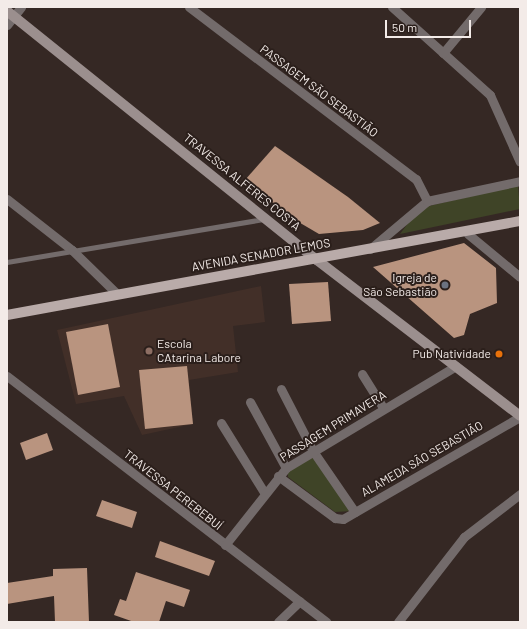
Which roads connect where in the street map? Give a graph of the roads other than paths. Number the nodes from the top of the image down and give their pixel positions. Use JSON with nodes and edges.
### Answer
{"nodes":[{"id":1,"x":21,"y":7,"type":"edge"},
{"id":2,"x":188,"y":7,"type":"edge"},
{"id":3,"x":392,"y":7,"type":"edge"},
{"id":4,"x":481,"y":7,"type":"edge"},
{"id":5,"x":10,"y":14,"type":"edge"},
{"id":6,"x":7,"y":25,"type":"edge"},
{"id":7,"x":443,"y":53,"type":"junction"},
{"id":8,"x":520,"y":162,"type":"edge"},
{"id":9,"x":520,"y":181,"type":"edge"},
{"id":10,"x":7,"y":199,"type":"edge"},
{"id":11,"x":427,"y":201,"type":"junction"},
{"id":12,"x":267,"y":218,"type":"junction"},
{"id":13,"x":520,"y":221,"type":"edge"},
{"id":14,"x":468,"y":234,"type":"junction"},
{"id":15,"x":370,"y":249,"type":"junction"},
{"id":16,"x":72,"y":250,"type":"junction"},
{"id":17,"x":317,"y":260,"type":"junction"},
{"id":18,"x":7,"y":262,"type":"edge"},
{"id":19,"x":520,"y":277,"type":"edge"},
{"id":20,"x":116,"y":293,"type":"junction"},
{"id":21,"x":7,"y":315,"type":"edge"},
{"id":22,"x":456,"y":366,"type":"junction"},
{"id":23,"x":362,"y":374,"type":"dead end"},
{"id":24,"x":7,"y":376,"type":"edge"},
{"id":25,"x":281,"y":389,"type":"dead end"},
{"id":26,"x":250,"y":402,"type":"dead end"},
{"id":27,"x":384,"y":408,"type":"junction"},
{"id":28,"x":520,"y":417,"type":"edge"},
{"id":29,"x":221,"y":423,"type":"dead end"},
{"id":30,"x":313,"y":451,"type":"junction"},
{"id":31,"x":286,"y":468,"type":"junction"},
{"id":32,"x":278,"y":476,"type":"junction"},
{"id":33,"x":264,"y":492,"type":"junction"},
{"id":34,"x":520,"y":494,"type":"edge"},
{"id":35,"x":355,"y":512,"type":"junction"},
{"id":36,"x":224,"y":545,"type":"junction"},
{"id":37,"x":300,"y":601,"type":"junction"},
{"id":38,"x":278,"y":622,"type":"edge"},
{"id":39,"x":326,"y":622,"type":"edge"},
{"id":40,"x":398,"y":622,"type":"edge"}],
"edges":[{"from":1,"to":5,"type":"street"},
{"from":2,"to":11,"type":"street","name":"PASSAGEM SÃO SEBASTIÃO"},
{"from":3,"to":7,"type":"street"},
{"from":4,"to":7,"type":"street"},
{"from":5,"to":6,"type":"street"},
{"from":5,"to":12,"type":"street","name":"TRAVESSA ALFERES COSTA"},
{"from":7,"to":8,"type":"street"},
{"from":9,"to":11,"type":"street"},
{"from":10,"to":16,"type":"street"},
{"from":11,"to":15,"type":"street"},
{"from":12,"to":16,"type":"lane"},
{"from":12,"to":17,"type":"street","name":"TRAVESSA ALFERES COSTA"},
{"from":13,"to":14,"type":"main road","name":"AVENIDA SENADOR LEMOS"},
{"from":14,"to":15,"type":"main road","name":"AVENIDA SENADOR LEMOS"},
{"from":14,"to":19,"type":"street"},
{"from":15,"to":17,"type":"main road","name":"AVENIDA SENADOR LEMOS"},
{"from":16,"to":18,"type":"lane"},
{"from":16,"to":20,"type":"street"},
{"from":17,"to":20,"type":"main road","name":"AVENIDA SENADOR LEMOS"},
{"from":17,"to":22,"type":"street","name":"TRAVESSA ALFERES COSTA"},
{"from":20,"to":21,"type":"main road","name":"AVENIDA SENADOR LEMOS"},
{"from":22,"to":27,"type":"street","name":"PASSAGEM PRIMAVERA"},
{"from":22,"to":28,"type":"street","name":"TRAVESSA ALFERES COSTA"},
{"from":23,"to":27,"type":"street"},
{"from":24,"to":36,"type":"street","name":"TRAVESSA PEREBEBUÍ"},
{"from":25,"to":30,"type":"street"},
{"from":26,"to":31,"type":"street"},
{"from":27,"to":30,"type":"street","name":"PASSAGEM PRIMAVERA"},
{"from":28,"to":35,"type":"street","name":"ALAMEDA SÃO SEBASTIÃO"},
{"from":29,"to":33,"type":"street"},
{"from":30,"to":31,"type":"street","name":"PASSAGEM PRIMAVERA"},
{"from":30,"to":35,"type":"street"},
{"from":31,"to":32,"type":"street","name":"PASSAGEM PRIMAVERA"},
{"from":32,"to":33,"type":"street","name":"PASSAGEM PRIMAVERA"},
{"from":32,"to":35,"type":"street","name":"ALAMEDA SÃO SEBASTIÃO"},
{"from":33,"to":36,"type":"street","name":"PASSAGEM PRIMAVERA"},
{"from":34,"to":40,"type":"street"},
{"from":36,"to":37,"type":"street","name":"TRAVESSA PEREBEBUÍ"},
{"from":37,"to":38,"type":"street"},
{"from":37,"to":39,"type":"street","name":"TRAVESSA PEREBEBUÍ"}]}
